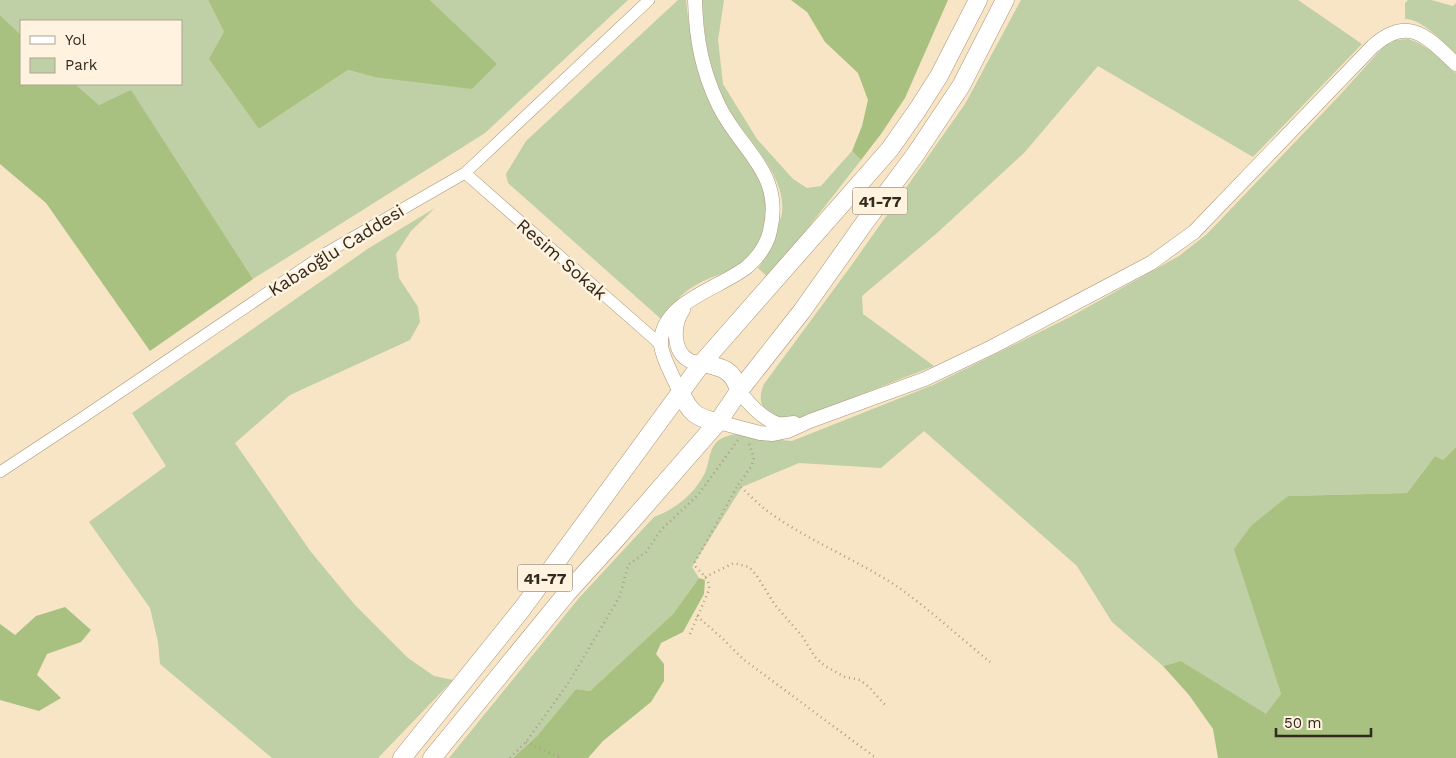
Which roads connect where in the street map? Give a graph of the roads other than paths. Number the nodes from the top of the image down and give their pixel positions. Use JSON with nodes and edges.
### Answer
{"nodes":[{"id":1,"x":649,"y":0,"type":"edge"},
{"id":2,"x":695,"y":0,"type":"edge"},
{"id":3,"x":978,"y":0,"type":"edge"},
{"id":4,"x":1005,"y":0,"type":"edge"},
{"id":5,"x":1456,"y":64,"type":"edge"},
{"id":6,"x":465,"y":173,"type":"junction"},
{"id":7,"x":691,"y":300,"type":"junction"},
{"id":8,"x":660,"y":344,"type":"junction"},
{"id":9,"x":702,"y":364,"type":"junction"},
{"id":10,"x":739,"y":391,"type":"junction"},
{"id":11,"x":680,"y":392,"type":"junction"},
{"id":12,"x":810,"y":421,"type":"junction"},
{"id":13,"x":718,"y":422,"type":"junction"},
{"id":14,"x":0,"y":472,"type":"edge"},
{"id":15,"x":402,"y":758,"type":"edge"},
{"id":16,"x":432,"y":758,"type":"edge"}],
"edges":[{"from":1,"to":6,"type":"street","name":"Kabaoğlu Caddesi"},
{"from":2,"to":7,"type":"street"},
{"from":3,"to":9,"type":"highway","number":"41-77"},
{"from":4,"to":10,"type":"highway","number":"41-77"},
{"from":5,"to":12,"type":"street"},
{"from":6,"to":8,"type":"street","name":"Resim Sokak"},
{"from":6,"to":14,"type":"street","name":"Kabaoğlu Caddesi"},
{"from":7,"to":8,"type":"street"},
{"from":7,"to":9,"type":"street"},
{"from":8,"to":11,"type":"street"},
{"from":9,"to":10,"type":"highway"},
{"from":9,"to":11,"type":"highway"},
{"from":10,"to":12,"type":"street"},
{"from":10,"to":13,"type":"highway"},
{"from":11,"to":13,"type":"highway"},
{"from":11,"to":15,"type":"highway","number":"41-77"},
{"from":12,"to":13,"type":"street"},
{"from":13,"to":16,"type":"highway","number":"41-77"}]}
